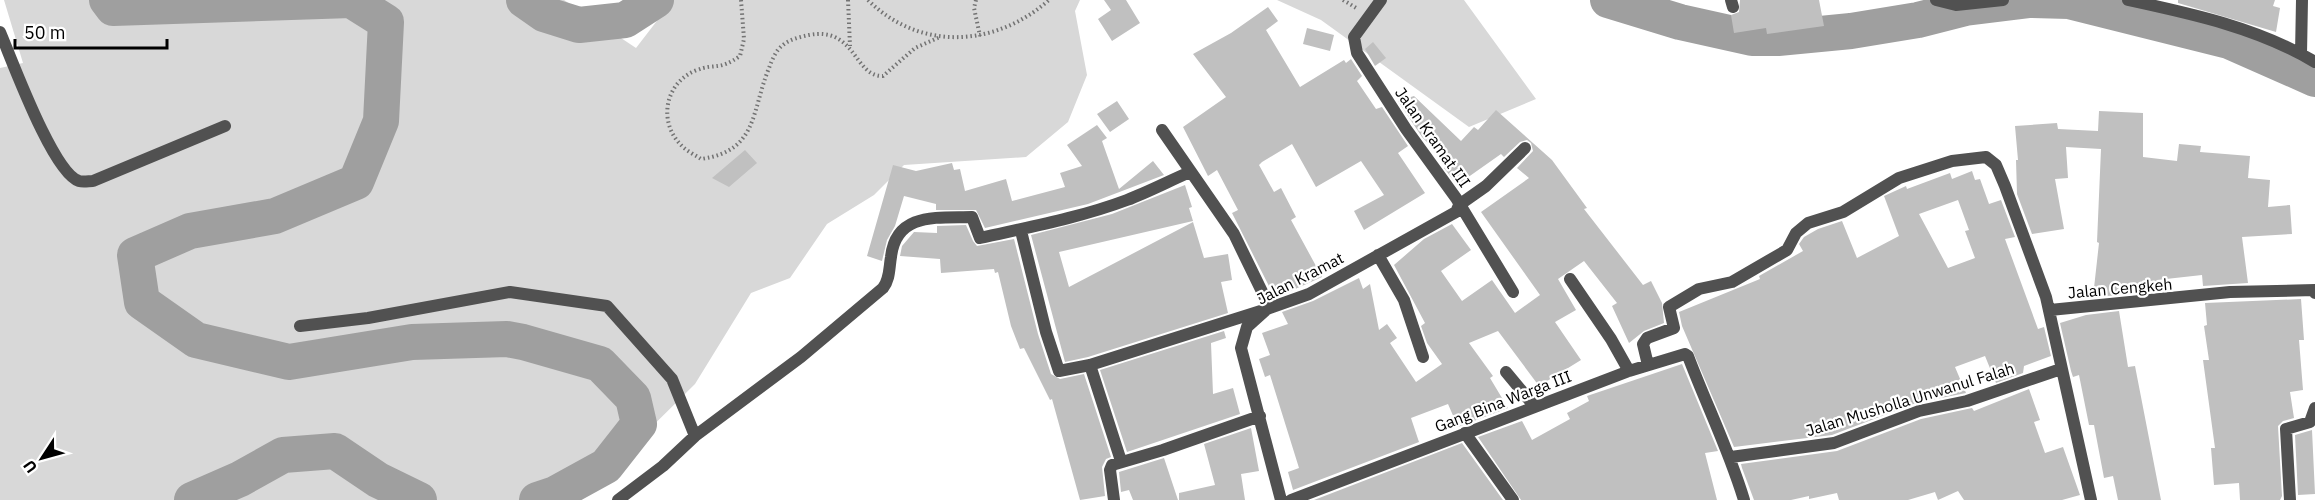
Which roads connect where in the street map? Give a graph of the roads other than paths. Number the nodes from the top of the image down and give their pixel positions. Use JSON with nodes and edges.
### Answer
{"nodes":[{"id":1,"x":1381,"y":0,"type":"edge"},
{"id":2,"x":1936,"y":0,"type":"edge"},
{"id":3,"x":2003,"y":0,"type":"edge"},
{"id":4,"x":2128,"y":0,"type":"edge"},
{"id":5,"x":2302,"y":0,"type":"edge"},
{"id":6,"x":2174,"y":5,"type":"edge"},
{"id":7,"x":0,"y":32,"type":"edge"},
{"id":8,"x":2301,"y":54,"type":"junction"},
{"id":9,"x":2315,"y":62,"type":"edge"},
{"id":10,"x":225,"y":126,"type":"dead end"},
{"id":11,"x":1162,"y":130,"type":"dead end"},
{"id":12,"x":1525,"y":148,"type":"dead end"},
{"id":13,"x":1190,"y":172,"type":"junction"},
{"id":14,"x":1459,"y":205,"type":"junction"},
{"id":15,"x":1021,"y":231,"type":"junction"},
{"id":16,"x":1378,"y":255,"type":"junction"},
{"id":17,"x":1570,"y":279,"type":"dead end"},
{"id":18,"x":2315,"y":291,"type":"edge"},
{"id":19,"x":1513,"y":292,"type":"dead end"},
{"id":20,"x":1267,"y":309,"type":"junction"},
{"id":21,"x":2050,"y":310,"type":"junction"},
{"id":22,"x":300,"y":326,"type":"dead end"},
{"id":23,"x":1423,"y":357,"type":"dead end"},
{"id":24,"x":1090,"y":365,"type":"junction"},
{"id":25,"x":1648,"y":365,"type":"junction"},
{"id":26,"x":2061,"y":369,"type":"junction"},
{"id":27,"x":1629,"y":371,"type":"junction"},
{"id":28,"x":1506,"y":372,"type":"dead end"},
{"id":29,"x":1535,"y":406,"type":"junction"},
{"id":30,"x":2315,"y":408,"type":"edge"},
{"id":31,"x":1260,"y":416,"type":"junction"},
{"id":32,"x":1465,"y":433,"type":"junction"},
{"id":33,"x":694,"y":436,"type":"junction"},
{"id":34,"x":1731,"y":457,"type":"junction"},
{"id":35,"x":1121,"y":462,"type":"junction"},
{"id":36,"x":618,"y":500,"type":"edge"},
{"id":37,"x":1114,"y":500,"type":"edge"},
{"id":38,"x":1281,"y":500,"type":"edge"},
{"id":39,"x":1291,"y":500,"type":"edge"},
{"id":40,"x":1513,"y":500,"type":"edge"},
{"id":41,"x":1744,"y":500,"type":"edge"},
{"id":42,"x":2091,"y":500,"type":"edge"},
{"id":43,"x":2290,"y":500,"type":"edge"}],
"edges":[{"from":1,"to":14,"type":"street","name":"Jalan Kramat III"},
{"from":2,"to":3,"type":"street"},
{"from":4,"to":6,"type":"street"},
{"from":5,"to":8,"type":"street"},
{"from":6,"to":8,"type":"street"},
{"from":7,"to":10,"type":"street"},
{"from":8,"to":9,"type":"street"},
{"from":11,"to":13,"type":"street"},
{"from":12,"to":14,"type":"street","name":"Jalan Kramat"},
{"from":13,"to":15,"type":"street"},
{"from":13,"to":20,"type":"street"},
{"from":14,"to":16,"type":"street","name":"Jalan Kramat"},
{"from":14,"to":19,"type":"street","name":"Jalan Kramat III"},
{"from":15,"to":24,"type":"street"},
{"from":15,"to":33,"type":"street"},
{"from":16,"to":20,"type":"street","name":"Jalan Kramat"},
{"from":16,"to":23,"type":"street"},
{"from":17,"to":27,"type":"street"},
{"from":18,"to":21,"type":"street","name":"Jalan Cengkeh"},
{"from":20,"to":24,"type":"street"},
{"from":20,"to":31,"type":"street","name":"Jalan Kramat"},
{"from":21,"to":25,"type":"street"},
{"from":21,"to":26,"type":"street","name":"Jalan Cengkeh"},
{"from":22,"to":33,"type":"street"},
{"from":24,"to":35,"type":"street"},
{"from":25,"to":27,"type":"street","name":"Gang Bina Warga III"},
{"from":25,"to":34,"type":"street","name":"Gang Bina Warga III"},
{"from":26,"to":34,"type":"street","name":"Jalan Musholla Unwanul Falah"},
{"from":26,"to":42,"type":"street","name":"Jalan Cengkeh"},
{"from":27,"to":29,"type":"street","name":"Gang Bina Warga III"},
{"from":28,"to":29,"type":"street"},
{"from":29,"to":32,"type":"street","name":"Gang Bina Warga III"},
{"from":30,"to":43,"type":"street"},
{"from":31,"to":35,"type":"street"},
{"from":31,"to":38,"type":"street","name":"Jalan Kramat"},
{"from":32,"to":39,"type":"street","name":"Gang Bina Warga III"},
{"from":32,"to":40,"type":"street"},
{"from":33,"to":36,"type":"street"},
{"from":34,"to":41,"type":"street"},
{"from":35,"to":37,"type":"street"}]}
